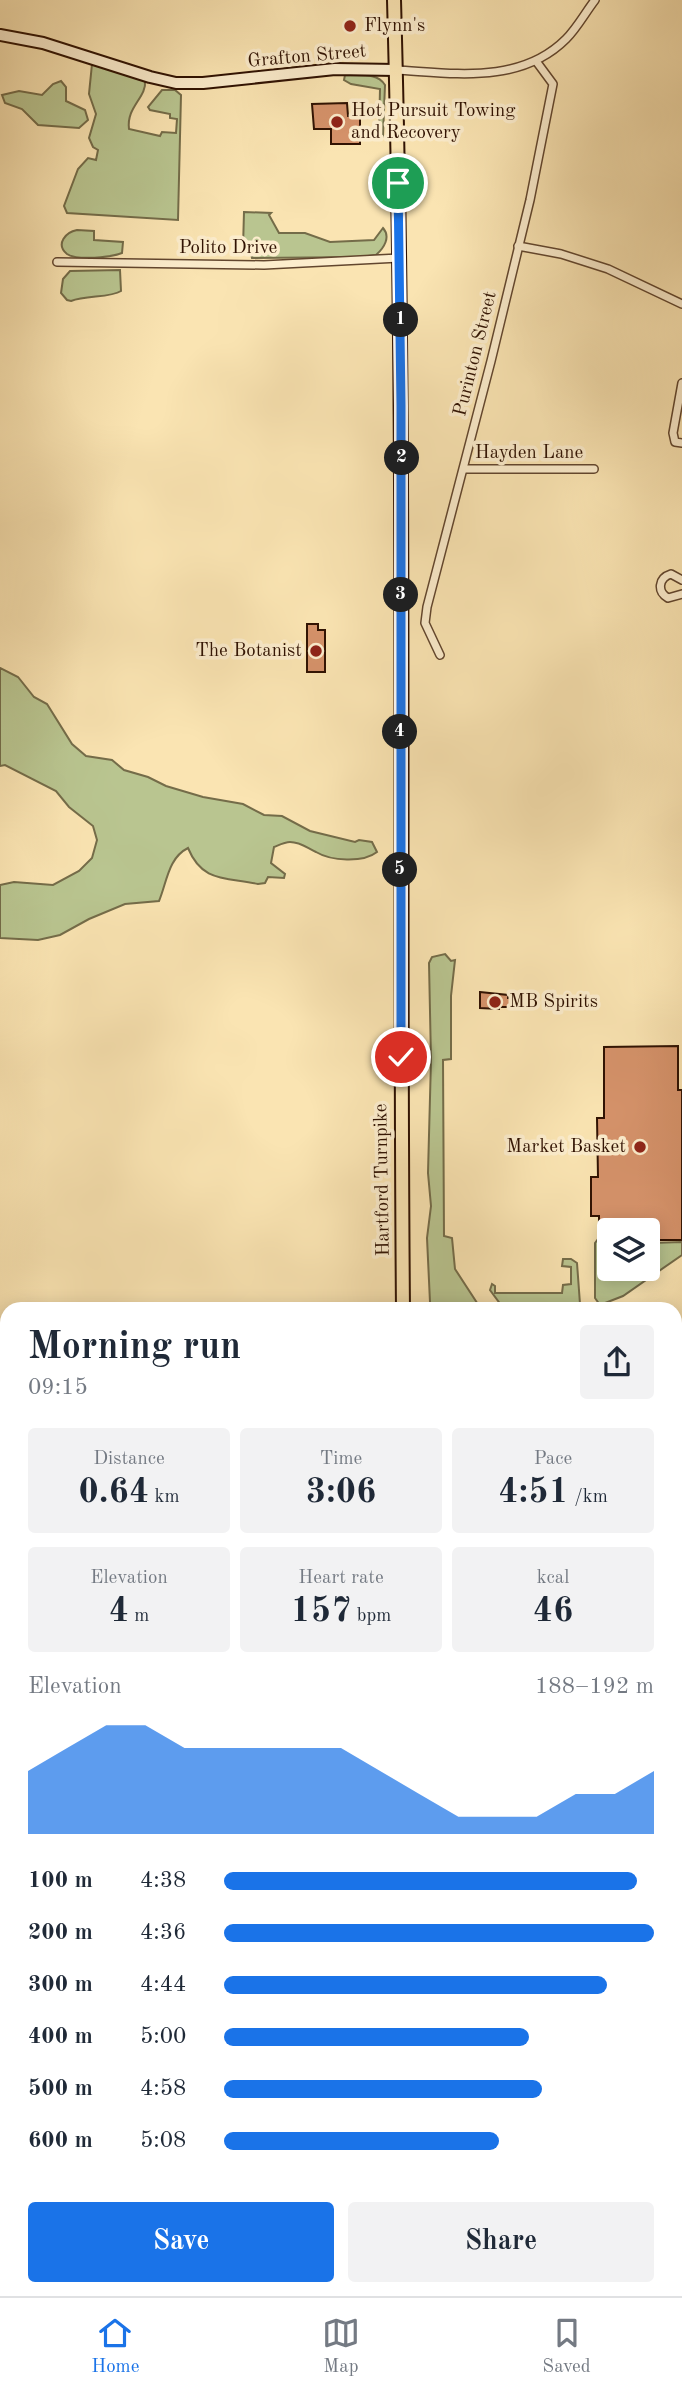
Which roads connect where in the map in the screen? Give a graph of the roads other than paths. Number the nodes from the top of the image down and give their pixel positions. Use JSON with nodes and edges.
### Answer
{"nodes":[{"id":1,"x":394,"y":0,"type":"edge"},
{"id":2,"x":595,"y":0,"type":"edge"},
{"id":3,"x":0,"y":35,"type":"edge"},
{"id":4,"x":536,"y":61,"type":"junction"},
{"id":5,"x":396,"y":70,"type":"junction"},
{"id":6,"x":518,"y":246,"type":"junction"},
{"id":7,"x":399,"y":258,"type":"junction"},
{"id":8,"x":57,"y":262,"type":"dead end"},
{"id":9,"x":682,"y":304,"type":"edge"},
{"id":10,"x":682,"y":383,"type":"edge"},
{"id":11,"x":682,"y":443,"type":"edge"},
{"id":12,"x":464,"y":469,"type":"junction"},
{"id":13,"x":594,"y":469,"type":"dead end"},
{"id":14,"x":682,"y":580,"type":"edge"},
{"id":15,"x":682,"y":594,"type":"edge"},
{"id":16,"x":440,"y":655,"type":"dead end"},
{"id":17,"x":403,"y":1302,"type":"edge"}],
"edges":[{"from":1,"to":5,"type":"main road","name":"Hartford Turnpike"},
{"from":2,"to":4,"type":"street","name":"Grafton Street"},
{"from":3,"to":5,"type":"street","name":"Grafton Street"},
{"from":4,"to":5,"type":"street","name":"Grafton Street"},
{"from":4,"to":6,"type":"street","name":"Purinton Street"},
{"from":5,"to":7,"type":"main road","name":"Hartford Turnpike"},
{"from":6,"to":9,"type":"street"},
{"from":6,"to":12,"type":"street","name":"Purinton Street"},
{"from":7,"to":8,"type":"street","name":"Polito Drive"},
{"from":7,"to":17,"type":"main road","name":"Hartford Turnpike"},
{"from":10,"to":11,"type":"street"},
{"from":12,"to":13,"type":"street","name":"Hayden Lane"},
{"from":12,"to":16,"type":"street","name":"Purinton Street"},
{"from":14,"to":15,"type":"street"}]}
